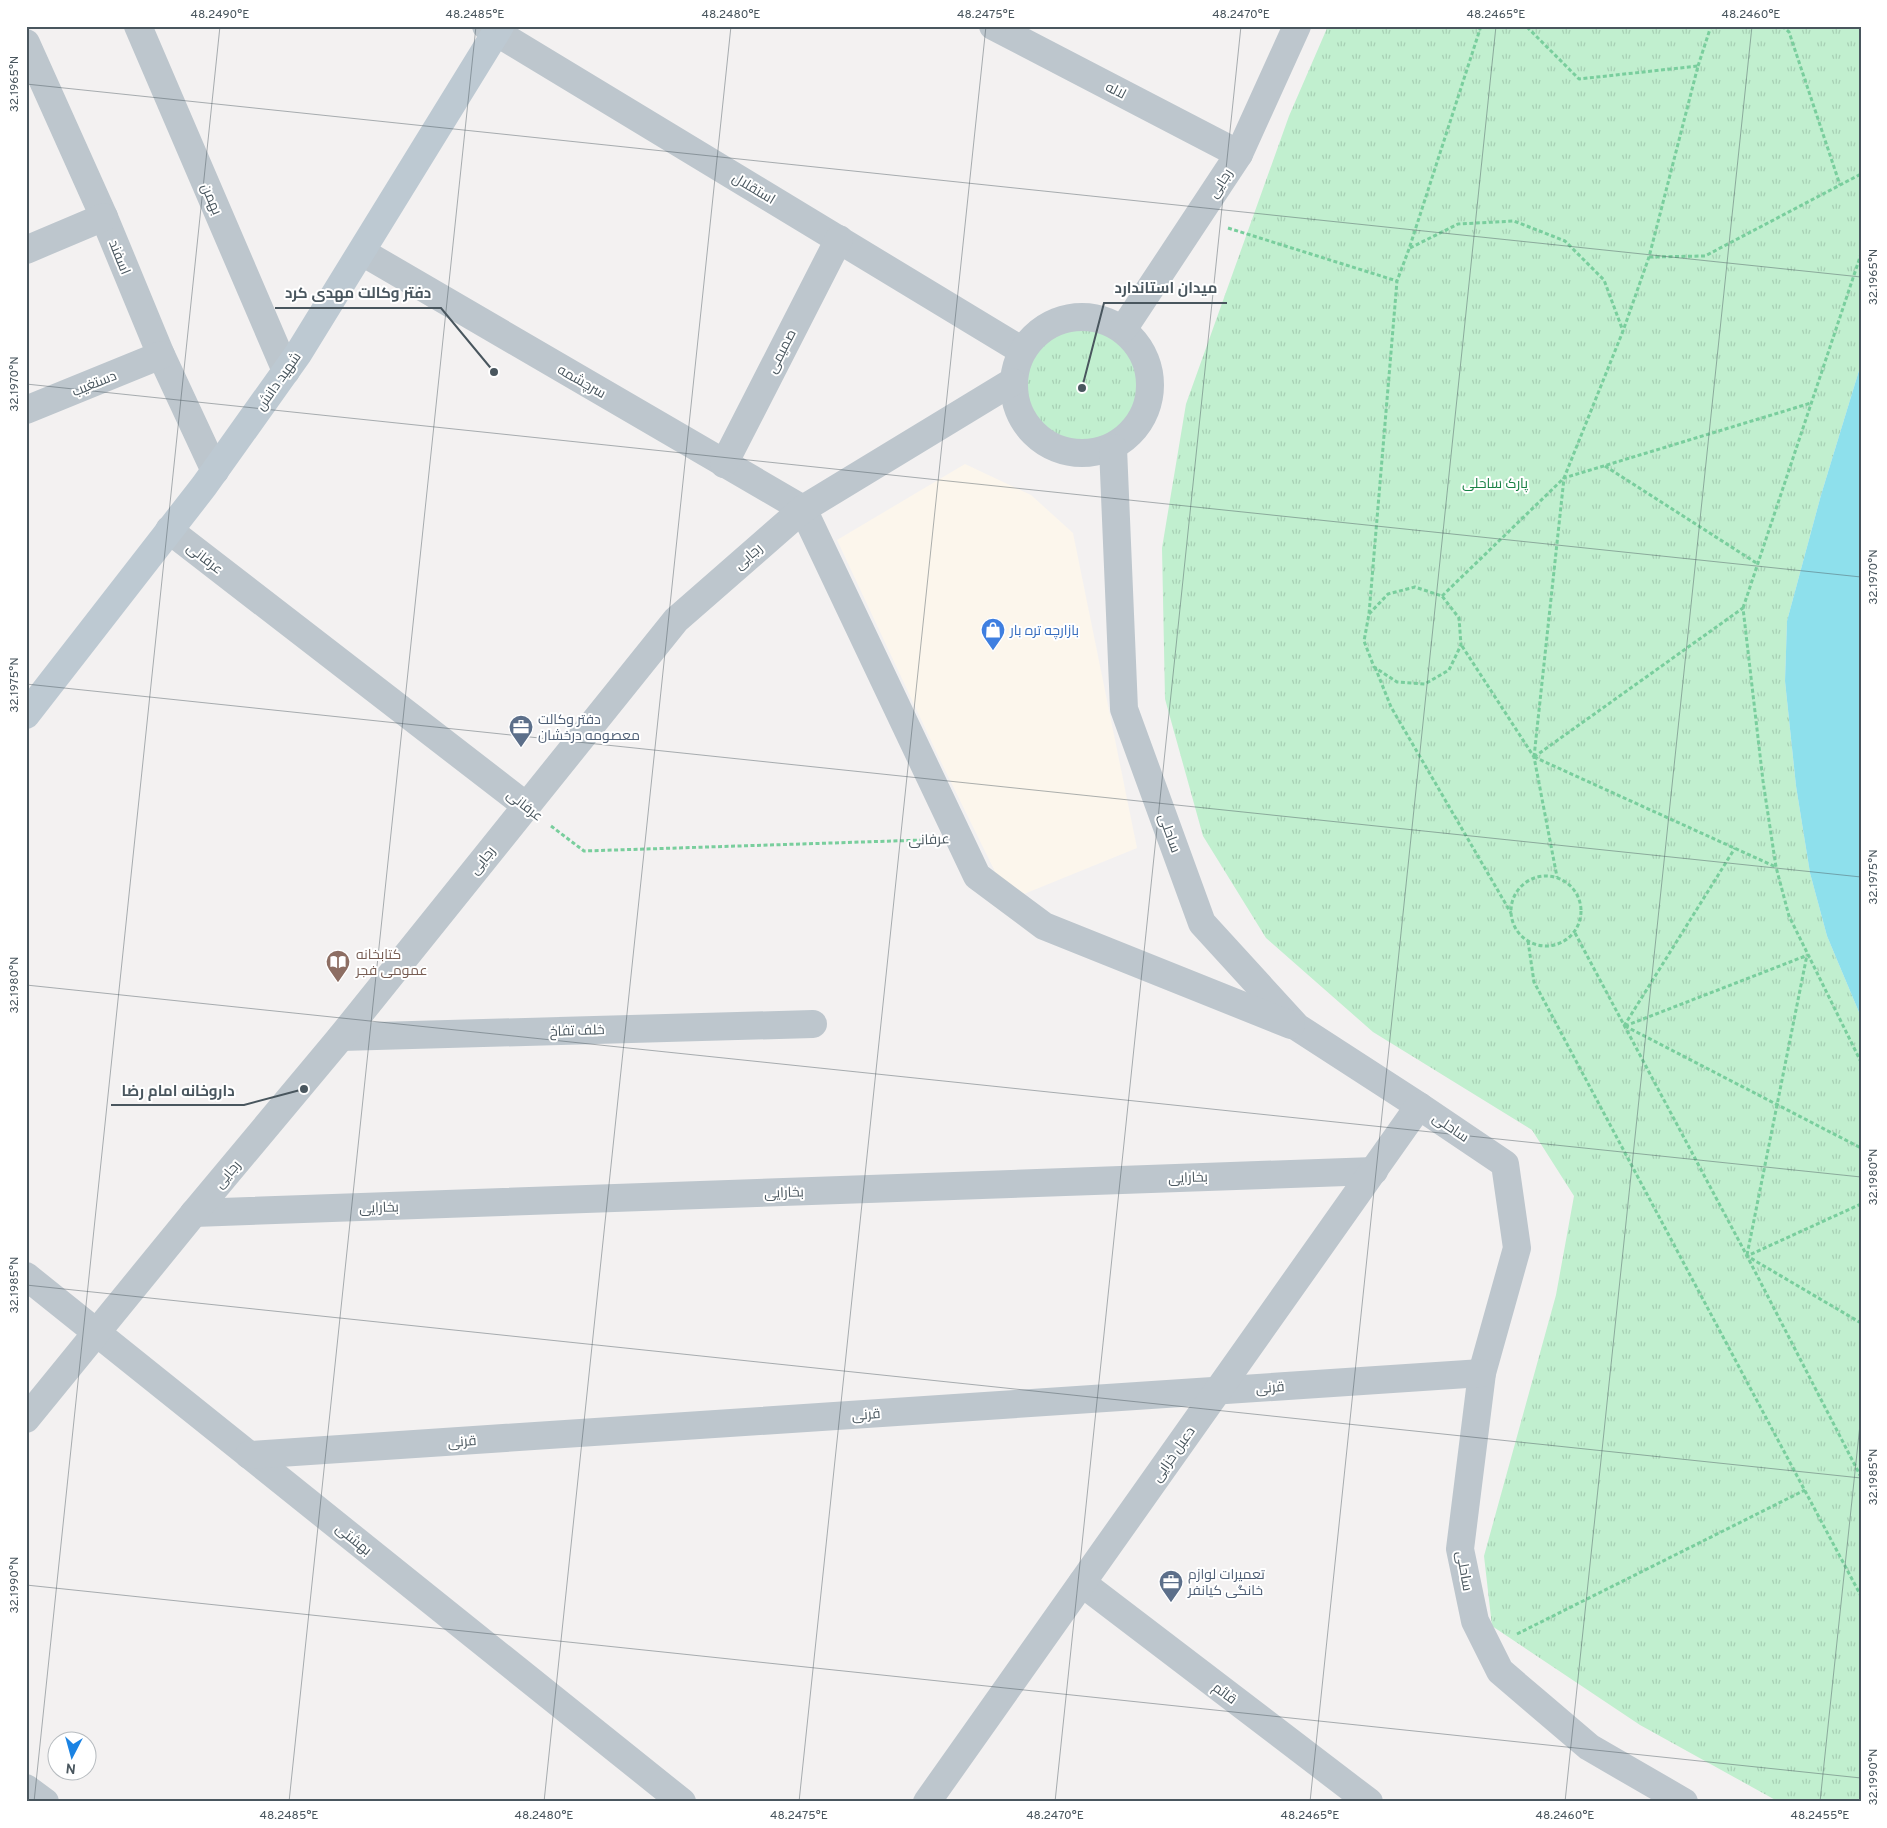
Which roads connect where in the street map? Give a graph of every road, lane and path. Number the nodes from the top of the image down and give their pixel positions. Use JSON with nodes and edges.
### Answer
{"nodes":[{"id":1,"x":138,"y":26,"type":"edge"},
{"id":2,"x":993,"y":26,"type":"edge"},
{"id":3,"x":1297,"y":26,"type":"edge"},
{"id":4,"x":1481,"y":26,"type":"edge"},
{"id":5,"x":1526,"y":26,"type":"edge"},
{"id":6,"x":1711,"y":26,"type":"edge"},
{"id":7,"x":1782,"y":26,"type":"edge"},
{"id":8,"x":494,"y":28,"type":"edge"},
{"id":9,"x":26,"y":43,"type":"edge"},
{"id":10,"x":1698,"y":66,"type":"junction"},
{"id":11,"x":1239,"y":154,"type":"junction"},
{"id":12,"x":1861,"y":174,"type":"edge"},
{"id":13,"x":1840,"y":185,"type":"junction"},
{"id":14,"x":104,"y":217,"type":"junction"},
{"id":15,"x":1197,"y":218,"type":"junction"},
{"id":16,"x":838,"y":239,"type":"junction"},
{"id":17,"x":1409,"y":249,"type":"junction"},
{"id":18,"x":26,"y":250,"type":"edge"},
{"id":19,"x":362,"y":252,"type":"junction"},
{"id":20,"x":1861,"y":254,"type":"edge"},
{"id":21,"x":1649,"y":257,"type":"junction"},
{"id":22,"x":1397,"y":280,"type":"junction"},
{"id":23,"x":1124,"y":328,"type":"junction"},
{"id":24,"x":1623,"y":331,"type":"junction"},
{"id":25,"x":1021,"y":350,"type":"junction"},
{"id":26,"x":161,"y":355,"type":"junction"},
{"id":27,"x":286,"y":371,"type":"junction"},
{"id":28,"x":1012,"y":382,"type":"junction"},
{"id":29,"x":1812,"y":403,"type":"junction"},
{"id":30,"x":26,"y":410,"type":"edge"},
{"id":31,"x":1113,"y":448,"type":"junction"},
{"id":32,"x":724,"y":464,"type":"junction"},
{"id":33,"x":1605,"y":466,"type":"junction"},
{"id":34,"x":214,"y":471,"type":"junction"},
{"id":35,"x":1564,"y":478,"type":"junction"},
{"id":36,"x":802,"y":509,"type":"junction"},
{"id":37,"x":169,"y":530,"type":"junction"},
{"id":38,"x":1758,"y":564,"type":"junction"},
{"id":39,"x":1442,"y":596,"type":"junction"},
{"id":40,"x":1743,"y":608,"type":"junction"},
{"id":41,"x":1369,"y":614,"type":"junction"},
{"id":42,"x":1461,"y":645,"type":"junction"},
{"id":43,"x":1374,"y":666,"type":"junction"},
{"id":44,"x":26,"y":715,"type":"edge"},
{"id":45,"x":1534,"y":757,"type":"junction"},
{"id":46,"x":525,"y":805,"type":"junction"},
{"id":47,"x":960,"y":838,"type":"junction"},
{"id":48,"x":1734,"y":848,"type":"junction"},
{"id":49,"x":1776,"y":867,"type":"junction"},
{"id":50,"x":1557,"y":877,"type":"junction"},
{"id":51,"x":1511,"y":913,"type":"junction"},
{"id":52,"x":1574,"y":933,"type":"junction"},
{"id":53,"x":1528,"y":941,"type":"junction"},
{"id":54,"x":1808,"y":955,"type":"junction"},
{"id":55,"x":813,"y":1024,"type":"dead end"},
{"id":56,"x":1624,"y":1026,"type":"junction"},
{"id":57,"x":1297,"y":1028,"type":"junction"},
{"id":58,"x":341,"y":1037,"type":"junction"},
{"id":59,"x":1861,"y":1062,"type":"edge"},
{"id":60,"x":1778,"y":1104,"type":"junction"},
{"id":61,"x":1419,"y":1106,"type":"junction"},
{"id":62,"x":1861,"y":1148,"type":"edge"},
{"id":63,"x":1374,"y":1171,"type":"junction"},
{"id":64,"x":1861,"y":1204,"type":"edge"},
{"id":65,"x":194,"y":1214,"type":"junction"},
{"id":66,"x":1747,"y":1256,"type":"junction"},
{"id":67,"x":26,"y":1276,"type":"edge"},
{"id":68,"x":1861,"y":1323,"type":"edge"},
{"id":69,"x":96,"y":1333,"type":"junction"},
{"id":70,"x":1482,"y":1373,"type":"junction"},
{"id":71,"x":1218,"y":1391,"type":"junction"},
{"id":72,"x":26,"y":1419,"type":"edge"},
{"id":73,"x":249,"y":1455,"type":"junction"},
{"id":74,"x":1861,"y":1477,"type":"edge"},
{"id":75,"x":1805,"y":1490,"type":"junction"},
{"id":76,"x":1082,"y":1584,"type":"junction"},
{"id":77,"x":1861,"y":1596,"type":"edge"},
{"id":78,"x":1488,"y":1648,"type":"junction"},
{"id":79,"x":26,"y":1788,"type":"edge"},
{"id":80,"x":46,"y":1802,"type":"edge"},
{"id":81,"x":682,"y":1802,"type":"edge"},
{"id":82,"x":927,"y":1802,"type":"edge"},
{"id":83,"x":1369,"y":1802,"type":"edge"},
{"id":84,"x":1684,"y":1802,"type":"edge"}],
"edges":[{"from":1,"to":27,"type":"street","name":"بهمن"},
{"from":2,"to":11,"type":"street","name":"لاله"},
{"from":3,"to":11,"type":"street","name":"رجایی"},
{"from":4,"to":17,"type":"path"},
{"from":5,"to":10,"type":"path"},
{"from":6,"to":10,"type":"path"},
{"from":7,"to":13,"type":"path"},
{"from":8,"to":16,"type":"street","name":"استقلال"},
{"from":8,"to":19,"type":"main road","name":"شهید دانش"},
{"from":9,"to":14,"type":"street","name":"اسفند"},
{"from":10,"to":21,"type":"path"},
{"from":11,"to":15,"type":"street","name":"رجایی"},
{"from":12,"to":13,"type":"path"},
{"from":13,"to":21,"type":"path"},
{"from":14,"to":18,"type":"street"},
{"from":14,"to":26,"type":"street","name":"اسفند"},
{"from":15,"to":22,"type":"path"},
{"from":15,"to":23,"type":"street","name":"رجایی"},
{"from":16,"to":25,"type":"street","name":"استقلال"},
{"from":16,"to":32,"type":"street","name":"صمیمی"},
{"from":17,"to":22,"type":"path"},
{"from":17,"to":24,"type":"path"},
{"from":19,"to":27,"type":"main road","name":"شهید دانش"},
{"from":19,"to":32,"type":"street","name":"سرچشمه"},
{"from":20,"to":29,"type":"path"},
{"from":21,"to":24,"type":"path"},
{"from":22,"to":41,"type":"path"},
{"from":23,"to":25,"type":"street"},
{"from":23,"to":31,"type":"street"},
{"from":24,"to":35,"type":"path"},
{"from":25,"to":28,"type":"street"},
{"from":26,"to":30,"type":"street","name":"دستغیب"},
{"from":26,"to":34,"type":"street","name":"اسفند"},
{"from":27,"to":34,"type":"main road","name":"شهید دانش"},
{"from":28,"to":31,"type":"street"},
{"from":28,"to":36,"type":"street","name":"رجایی"},
{"from":29,"to":33,"type":"path"},
{"from":29,"to":38,"type":"path"},
{"from":31,"to":57,"type":"street","name":"ساحلی"},
{"from":32,"to":36,"type":"street","name":"سرچشمه"},
{"from":33,"to":35,"type":"path"},
{"from":33,"to":38,"type":"path"},
{"from":34,"to":37,"type":"main road","name":"شهید دانش"},
{"from":35,"to":39,"type":"path"},
{"from":35,"to":45,"type":"path"},
{"from":36,"to":46,"type":"street","name":"رجایی"},
{"from":36,"to":47,"type":"street"},
{"from":37,"to":44,"type":"main road","name":"شهید دانش"},
{"from":37,"to":46,"type":"street","name":"عرفانی"},
{"from":38,"to":40,"type":"path"},
{"from":39,"to":41,"type":"path"},
{"from":39,"to":42,"type":"path"},
{"from":40,"to":45,"type":"path"},
{"from":40,"to":49,"type":"path"},
{"from":41,"to":43,"type":"path"},
{"from":42,"to":43,"type":"path"},
{"from":42,"to":45,"type":"path"},
{"from":43,"to":51,"type":"path"},
{"from":45,"to":48,"type":"path"},
{"from":45,"to":50,"type":"path"},
{"from":46,"to":47,"type":"path","name":"عرفانی"},
{"from":46,"to":58,"type":"street","name":"رجایی"},
{"from":47,"to":57,"type":"street"},
{"from":48,"to":49,"type":"path"},
{"from":48,"to":56,"type":"path"},
{"from":49,"to":54,"type":"path"},
{"from":50,"to":51,"type":"path"},
{"from":50,"to":52,"type":"path"},
{"from":51,"to":53,"type":"path"},
{"from":52,"to":53,"type":"path"},
{"from":52,"to":56,"type":"path"},
{"from":53,"to":75,"type":"path"},
{"from":54,"to":56,"type":"path"},
{"from":54,"to":59,"type":"path"},
{"from":54,"to":60,"type":"path"},
{"from":55,"to":58,"type":"street","name":"خلف تفاخ"},
{"from":56,"to":60,"type":"path"},
{"from":56,"to":66,"type":"path"},
{"from":57,"to":61,"type":"street","name":"ساحلی"},
{"from":58,"to":65,"type":"street","name":"رجایی"},
{"from":60,"to":62,"type":"path"},
{"from":60,"to":66,"type":"path"},
{"from":61,"to":63,"type":"street","name":"دعبل خزایی"},
{"from":61,"to":70,"type":"street","name":"ساحلی"},
{"from":63,"to":65,"type":"street","name":"بخارایی"},
{"from":63,"to":71,"type":"street","name":"دعبل خزایی"},
{"from":64,"to":66,"type":"path"},
{"from":65,"to":69,"type":"street","name":"رجایی"},
{"from":66,"to":68,"type":"path"},
{"from":66,"to":74,"type":"path"},
{"from":67,"to":69,"type":"street","name":"بهشتی"},
{"from":69,"to":72,"type":"street","name":"رجایی"},
{"from":69,"to":73,"type":"street","name":"بهشتی"},
{"from":70,"to":71,"type":"street","name":"قرنی"},
{"from":70,"to":78,"type":"street","name":"ساحلی"},
{"from":71,"to":73,"type":"street","name":"قرنی"},
{"from":71,"to":76,"type":"street","name":"دعبل خزایی"},
{"from":73,"to":81,"type":"street","name":"بهشتی"},
{"from":75,"to":77,"type":"path"},
{"from":75,"to":78,"type":"path"},
{"from":76,"to":82,"type":"street","name":"دعبل خزایی"},
{"from":76,"to":83,"type":"street","name":"قائم"},
{"from":78,"to":84,"type":"street","name":"ساحلی"},
{"from":79,"to":80,"type":"street"}]}
